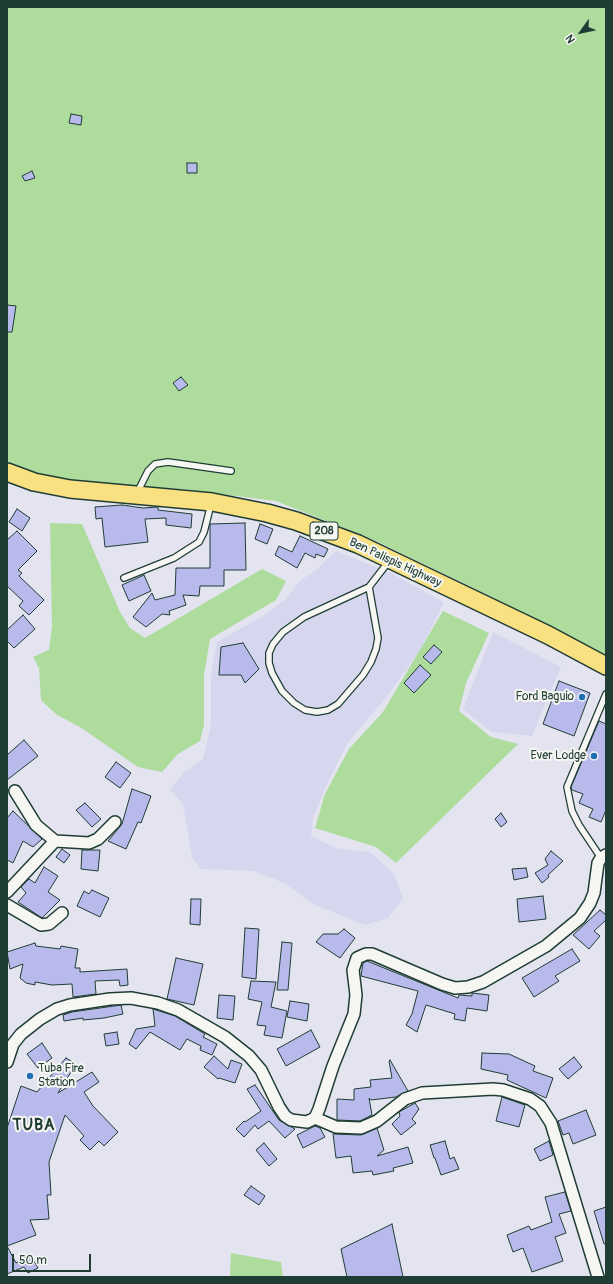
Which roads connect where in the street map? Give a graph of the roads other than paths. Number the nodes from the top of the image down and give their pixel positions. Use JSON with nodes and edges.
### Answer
{"nodes":[{"id":1,"x":231,"y":471,"type":"dead end"},
{"id":2,"x":7,"y":472,"type":"edge"},
{"id":3,"x":136,"y":495,"type":"junction"},
{"id":4,"x":212,"y":502,"type":"junction"},
{"id":5,"x":390,"y":560,"type":"junction"},
{"id":6,"x":124,"y":578,"type":"dead end"},
{"id":7,"x":369,"y":587,"type":"junction"},
{"id":8,"x":606,"y":666,"type":"edge"},
{"id":9,"x":606,"y":694,"type":"edge"},
{"id":10,"x":15,"y":791,"type":"dead end"},
{"id":11,"x":115,"y":822,"type":"dead end"},
{"id":12,"x":54,"y":842,"type":"junction"},
{"id":13,"x":604,"y":856,"type":"edge"},
{"id":14,"x":7,"y":892,"type":"edge"},
{"id":15,"x":7,"y":905,"type":"edge"},
{"id":16,"x":62,"y":913,"type":"dead end"},
{"id":17,"x":7,"y":1062,"type":"edge"},
{"id":18,"x":315,"y":1118,"type":"junction"},
{"id":19,"x":598,"y":1277,"type":"edge"}],
"edges":[{"from":1,"to":3,"type":"lane"},
{"from":2,"to":3,"type":"main road","name":"Ben Palispis Highway","number":"208"},
{"from":3,"to":4,"type":"main road","name":"Ben Palispis Highway","number":"208"},
{"from":4,"to":5,"type":"main road","name":"Ben Palispis Highway","number":"208"},
{"from":4,"to":6,"type":"lane"},
{"from":5,"to":7,"type":"lane"},
{"from":5,"to":8,"type":"main road","name":"Ben Palispis Highway","number":"208"},
{"from":7,"to":7,"type":"lane"},
{"from":9,"to":13,"type":"lane"},
{"from":10,"to":12,"type":"street"},
{"from":11,"to":12,"type":"street"},
{"from":12,"to":14,"type":"street"},
{"from":13,"to":18,"type":"street"},
{"from":15,"to":16,"type":"street"},
{"from":17,"to":18,"type":"street"},
{"from":18,"to":19,"type":"street"}]}
